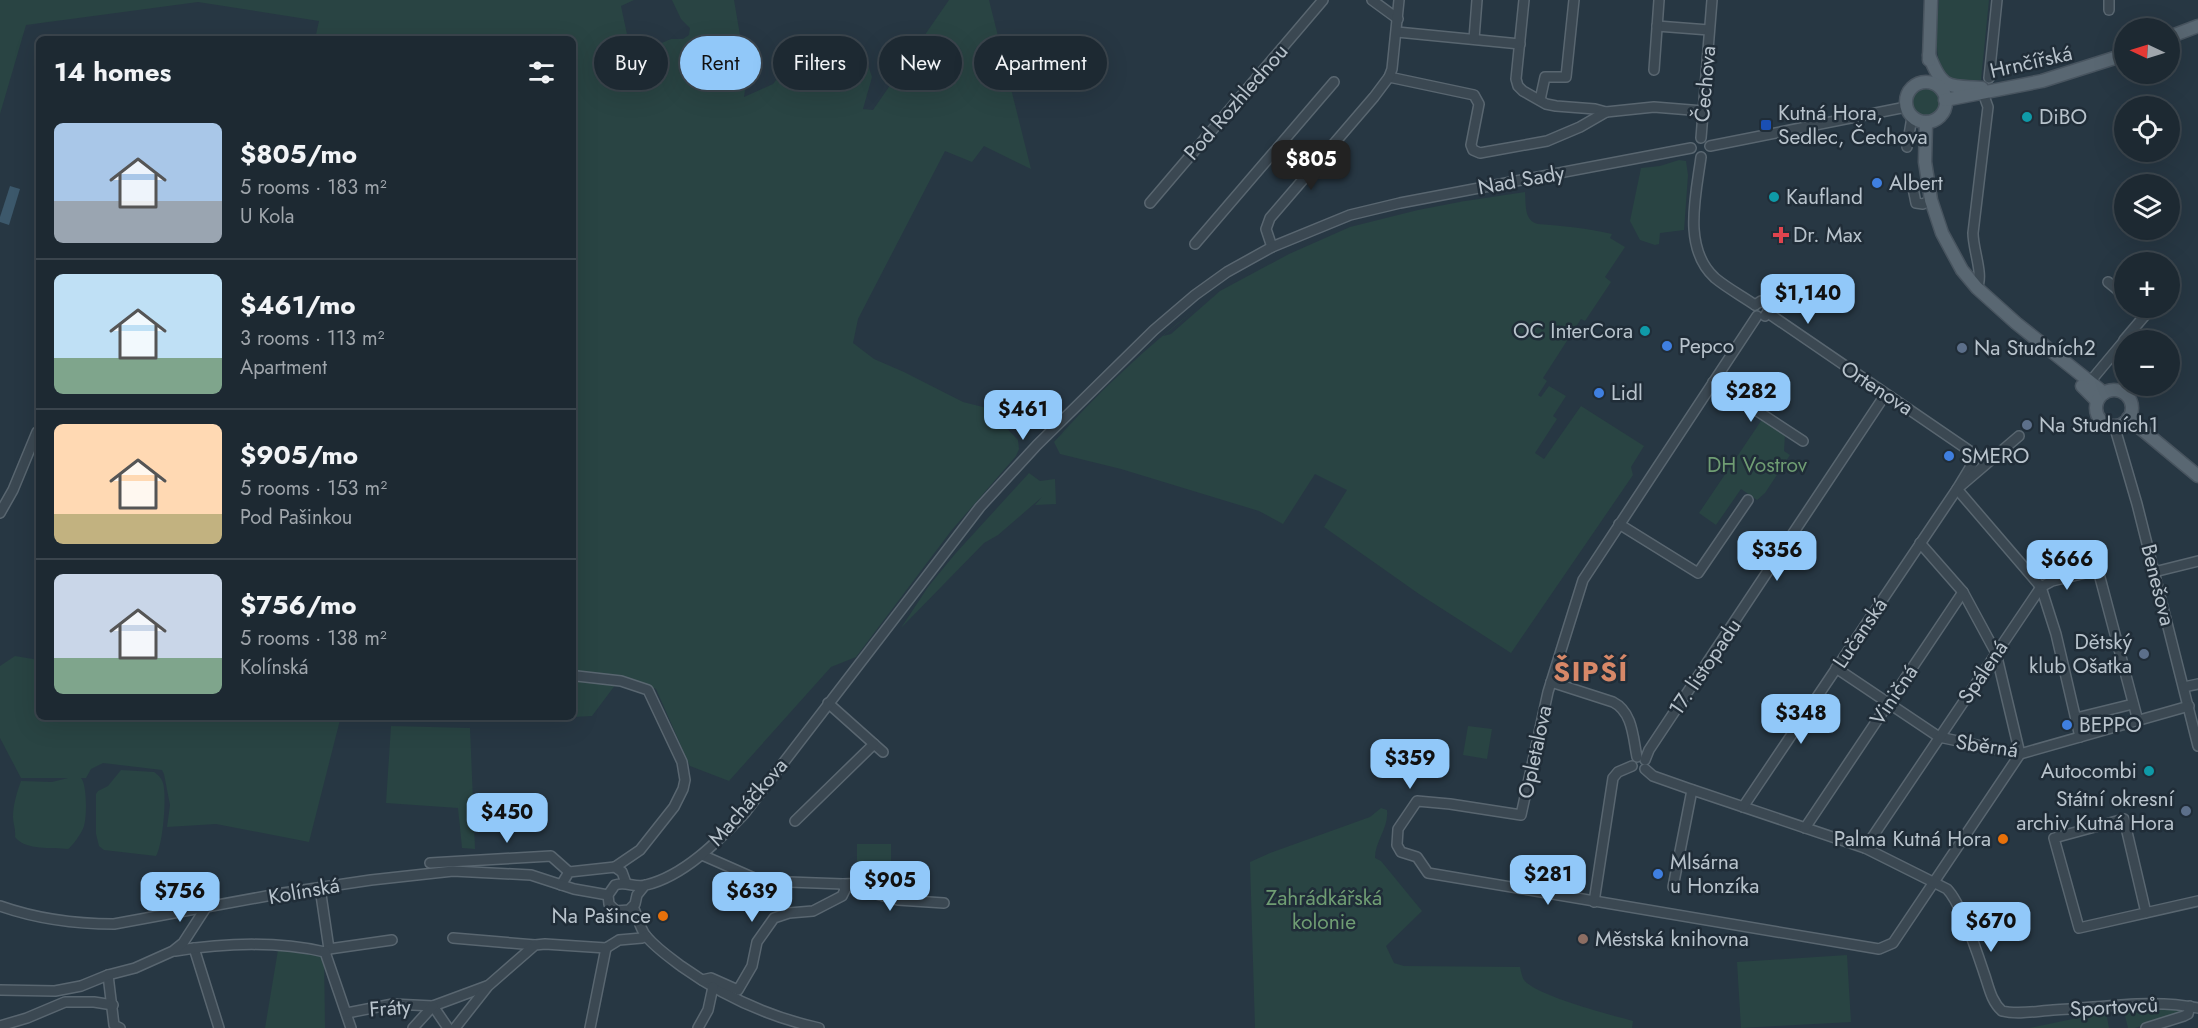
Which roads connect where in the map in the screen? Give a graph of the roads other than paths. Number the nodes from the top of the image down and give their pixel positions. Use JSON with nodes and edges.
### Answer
{"nodes":[{"id":1,"x":1323,"y":0,"type":"edge"},
{"id":2,"x":1372,"y":0,"type":"edge"},
{"id":3,"x":1399,"y":0,"type":"edge"},
{"id":4,"x":1477,"y":0,"type":"edge"},
{"id":5,"x":1524,"y":0,"type":"edge"},
{"id":6,"x":1574,"y":0,"type":"edge"},
{"id":7,"x":1659,"y":0,"type":"edge"},
{"id":8,"x":1712,"y":0,"type":"edge"},
{"id":9,"x":1931,"y":0,"type":"edge"},
{"id":10,"x":1997,"y":0,"type":"edge"},
{"id":11,"x":1398,"y":19,"type":"junction"},
{"id":12,"x":1657,"y":26,"type":"junction"},
{"id":13,"x":2198,"y":26,"type":"edge"},
{"id":14,"x":1709,"y":30,"type":"junction"},
{"id":15,"x":1397,"y":32,"type":"junction"},
{"id":16,"x":2180,"y":33,"type":"edge"},
{"id":17,"x":1474,"y":39,"type":"junction"},
{"id":18,"x":1520,"y":44,"type":"junction"},
{"id":19,"x":1929,"y":55,"type":"junction"},
{"id":20,"x":2114,"y":59,"type":"edge"},
{"id":21,"x":1654,"y":70,"type":"dead end"},
{"id":22,"x":1389,"y":77,"type":"junction"},
{"id":23,"x":1989,"y":78,"type":"dead end"},
{"id":24,"x":1334,"y":82,"type":"dead end"},
{"id":25,"x":1929,"y":83,"type":"junction"},
{"id":26,"x":1989,"y":92,"type":"junction"},
{"id":27,"x":1540,"y":100,"type":"junction"},
{"id":28,"x":1946,"y":100,"type":"junction"},
{"id":29,"x":1703,"y":111,"type":"junction"},
{"id":30,"x":1606,"y":112,"type":"junction"},
{"id":31,"x":1909,"y":112,"type":"junction"},
{"id":32,"x":1926,"y":123,"type":"junction"},
{"id":33,"x":1701,"y":138,"type":"junction"},
{"id":34,"x":1710,"y":146,"type":"junction"},
{"id":35,"x":1907,"y":147,"type":"dead end"},
{"id":36,"x":1691,"y":148,"type":"junction"},
{"id":37,"x":1701,"y":157,"type":"junction"},
{"id":38,"x":1913,"y":188,"type":"dead end"},
{"id":39,"x":1931,"y":200,"type":"junction"},
{"id":40,"x":1150,"y":203,"type":"dead end"},
{"id":41,"x":1195,"y":244,"type":"dead end"},
{"id":42,"x":1272,"y":247,"type":"junction"},
{"id":43,"x":2108,"y":282,"type":"dead end"},
{"id":44,"x":2114,"y":287,"type":"edge"},
{"id":45,"x":1977,"y":288,"type":"junction"},
{"id":46,"x":1755,"y":304,"type":"junction"},
{"id":47,"x":1768,"y":313,"type":"junction"},
{"id":48,"x":1757,"y":316,"type":"junction"},
{"id":49,"x":2143,"y":318,"type":"edge"},
{"id":50,"x":2016,"y":323,"type":"junction"},
{"id":51,"x":2133,"y":330,"type":"edge"},
{"id":52,"x":2114,"y":353,"type":"edge"},
{"id":53,"x":1713,"y":382,"type":"junction"},
{"id":54,"x":2089,"y":382,"type":"junction"},
{"id":55,"x":1885,"y":395,"type":"junction"},
{"id":56,"x":2100,"y":397,"type":"junction"},
{"id":57,"x":2128,"y":418,"type":"junction"},
{"id":58,"x":2114,"y":425,"type":"junction"},
{"id":59,"x":36,"y":434,"type":"edge"},
{"id":60,"x":2019,"y":436,"type":"dead end"},
{"id":61,"x":1803,"y":441,"type":"dead end"},
{"id":62,"x":1977,"y":456,"type":"junction"},
{"id":63,"x":1987,"y":463,"type":"junction"},
{"id":64,"x":2198,"y":476,"type":"edge"},
{"id":65,"x":1957,"y":489,"type":"junction"},
{"id":66,"x":1748,"y":500,"type":"dead end"},
{"id":67,"x":0,"y":513,"type":"edge"},
{"id":68,"x":1619,"y":524,"type":"junction"},
{"id":69,"x":1920,"y":543,"type":"junction"},
{"id":70,"x":2198,"y":561,"type":"edge"},
{"id":71,"x":2154,"y":572,"type":"junction"},
{"id":72,"x":2041,"y":587,"type":"junction"},
{"id":73,"x":1963,"y":592,"type":"junction"},
{"id":74,"x":1996,"y":653,"type":"junction"},
{"id":75,"x":1836,"y":668,"type":"junction"},
{"id":76,"x":577,"y":676,"type":"dead end"},
{"id":77,"x":1551,"y":682,"type":"junction"},
{"id":78,"x":2198,"y":684,"type":"edge"},
{"id":79,"x":2184,"y":687,"type":"junction"},
{"id":80,"x":831,"y":700,"type":"junction"},
{"id":81,"x":1888,"y":703,"type":"junction"},
{"id":82,"x":2133,"y":704,"type":"junction"},
{"id":83,"x":2188,"y":706,"type":"junction"},
{"id":84,"x":2076,"y":718,"type":"junction"},
{"id":85,"x":2138,"y":721,"type":"junction"},
{"id":86,"x":1940,"y":737,"type":"junction"},
{"id":87,"x":2080,"y":737,"type":"junction"},
{"id":88,"x":874,"y":744,"type":"junction"},
{"id":89,"x":2198,"y":746,"type":"edge"},
{"id":90,"x":883,"y":752,"type":"dead end"},
{"id":91,"x":2020,"y":754,"type":"junction"},
{"id":92,"x":1642,"y":762,"type":"junction"},
{"id":93,"x":1692,"y":790,"type":"junction"},
{"id":94,"x":1743,"y":807,"type":"junction"},
{"id":95,"x":795,"y":820,"type":"dead end"},
{"id":96,"x":1805,"y":828,"type":"junction"},
{"id":97,"x":1865,"y":849,"type":"junction"},
{"id":98,"x":702,"y":855,"type":"junction"},
{"id":99,"x":430,"y":863,"type":"dead end"},
{"id":100,"x":615,"y":867,"type":"junction"},
{"id":101,"x":569,"y":872,"type":"junction"},
{"id":102,"x":899,"y":877,"type":"dead end"},
{"id":103,"x":1934,"y":882,"type":"junction"},
{"id":104,"x":628,"y":884,"type":"junction"},
{"id":105,"x":843,"y":884,"type":"junction"},
{"id":106,"x":561,"y":885,"type":"junction"},
{"id":107,"x":645,"y":885,"type":"junction"},
{"id":108,"x":1673,"y":887,"type":"dead end"},
{"id":109,"x":320,"y":888,"type":"junction"},
{"id":110,"x":608,"y":895,"type":"junction"},
{"id":111,"x":636,"y":895,"type":"junction"},
{"id":112,"x":2198,"y":901,"type":"edge"},
{"id":113,"x":1594,"y":902,"type":"junction"},
{"id":114,"x":944,"y":903,"type":"dead end"},
{"id":115,"x":0,"y":906,"type":"edge"},
{"id":116,"x":205,"y":909,"type":"junction"},
{"id":117,"x":629,"y":909,"type":"junction"},
{"id":118,"x":2146,"y":913,"type":"junction"},
{"id":119,"x":646,"y":936,"type":"junction"},
{"id":120,"x":453,"y":938,"type":"dead end"},
{"id":121,"x":392,"y":940,"type":"dead end"},
{"id":122,"x":535,"y":945,"type":"junction"},
{"id":123,"x":194,"y":948,"type":"junction"},
{"id":124,"x":606,"y":948,"type":"junction"},
{"id":125,"x":327,"y":950,"type":"junction"},
{"id":126,"x":173,"y":951,"type":"junction"},
{"id":127,"x":108,"y":975,"type":"junction"},
{"id":128,"x":702,"y":981,"type":"junction"},
{"id":129,"x":488,"y":986,"type":"junction"},
{"id":130,"x":713,"y":987,"type":"junction"},
{"id":131,"x":0,"y":990,"type":"edge"},
{"id":132,"x":55,"y":991,"type":"junction"},
{"id":133,"x":58,"y":1004,"type":"junction"},
{"id":134,"x":112,"y":1005,"type":"junction"},
{"id":135,"x":434,"y":1006,"type":"junction"},
{"id":136,"x":2194,"y":1007,"type":"edge"},
{"id":137,"x":347,"y":1012,"type":"junction"},
{"id":138,"x":0,"y":1026,"type":"edge"},
{"id":139,"x":120,"y":1028,"type":"edge"},
{"id":140,"x":219,"y":1028,"type":"edge"},
{"id":141,"x":351,"y":1028,"type":"edge"},
{"id":142,"x":413,"y":1028,"type":"edge"},
{"id":143,"x":448,"y":1028,"type":"edge"},
{"id":144,"x":455,"y":1028,"type":"edge"},
{"id":145,"x":590,"y":1028,"type":"edge"},
{"id":146,"x":698,"y":1028,"type":"edge"},
{"id":147,"x":819,"y":1028,"type":"edge"},
{"id":148,"x":2146,"y":1028,"type":"edge"}],
"edges":[{"from":1,"to":40,"type":"street","name":"Pod Rozhlednou"},
{"from":2,"to":11,"type":"street"},
{"from":3,"to":11,"type":"street"},
{"from":4,"to":17,"type":"street"},
{"from":5,"to":18,"type":"street"},
{"from":6,"to":27,"type":"street"},
{"from":7,"to":12,"type":"street"},
{"from":8,"to":14,"type":"street","name":"Čechova"},
{"from":9,"to":19,"type":"main road"},
{"from":10,"to":23,"type":"street"},
{"from":11,"to":15,"type":"street"},
{"from":12,"to":14,"type":"street","name":"Čechova"},
{"from":12,"to":21,"type":"street"},
{"from":13,"to":16,"type":"main road"},
{"from":14,"to":29,"type":"street","name":"Čechova"},
{"from":15,"to":17,"type":"street"},
{"from":15,"to":22,"type":"street"},
{"from":17,"to":18,"type":"street"},
{"from":18,"to":27,"type":"street"},
{"from":19,"to":25,"type":"main road"},
{"from":19,"to":26,"type":"main road"},
{"from":20,"to":26,"type":"main road","name":"Hrnčířská"},
{"from":22,"to":30,"type":"street"},
{"from":22,"to":42,"type":"street"},
{"from":24,"to":41,"type":"street"},
{"from":25,"to":28,"type":"main road"},
{"from":25,"to":31,"type":"main road"},
{"from":26,"to":28,"type":"main road","name":"Hrnčířská"},
{"from":26,"to":45,"type":"street"},
{"from":27,"to":30,"type":"street"},
{"from":28,"to":32,"type":"main road"},
{"from":29,"to":30,"type":"street"},
{"from":29,"to":33,"type":"street","name":"Čechova"},
{"from":31,"to":32,"type":"main road"},
{"from":31,"to":34,"type":"street"},
{"from":31,"to":35,"type":"street"},
{"from":32,"to":39,"type":"main road"},
{"from":33,"to":34,"type":"street"},
{"from":33,"to":36,"type":"street"},
{"from":34,"to":37,"type":"street"},
{"from":36,"to":37,"type":"street"},
{"from":36,"to":42,"type":"street","name":"Nad Sady"},
{"from":37,"to":46,"type":"street"},
{"from":38,"to":39,"type":"street"},
{"from":39,"to":45,"type":"main road"},
{"from":42,"to":80,"type":"street","name":"Macháčkova"},
{"from":43,"to":44,"type":"street"},
{"from":45,"to":50,"type":"main road"},
{"from":46,"to":47,"type":"street"},
{"from":46,"to":48,"type":"street"},
{"from":47,"to":48,"type":"street"},
{"from":47,"to":55,"type":"street","name":"Ortenova"},
{"from":48,"to":53,"type":"street","name":"Opletalova"},
{"from":49,"to":51,"type":"street"},
{"from":50,"to":54,"type":"main road"},
{"from":50,"to":56,"type":"main road"},
{"from":52,"to":54,"type":"street"},
{"from":53,"to":61,"type":"street"},
{"from":53,"to":68,"type":"street","name":"Opletalova"},
{"from":54,"to":56,"type":"main road"},
{"from":55,"to":62,"type":"street","name":"Ortenova"},
{"from":55,"to":92,"type":"street","name":"17. listopadu"},
{"from":56,"to":57,"type":"main road"},
{"from":56,"to":58,"type":"main road"},
{"from":57,"to":58,"type":"main road"},
{"from":57,"to":64,"type":"main road"},
{"from":58,"to":71,"type":"street","name":"Benešova"},
{"from":59,"to":67,"type":"street"},
{"from":60,"to":63,"type":"street","name":"Lučanská"},
{"from":62,"to":63,"type":"street","name":"Ortenova"},
{"from":62,"to":65,"type":"street","name":"Lučanská"},
{"from":63,"to":65,"type":"street","name":"Lučanská"},
{"from":65,"to":69,"type":"street","name":"Lučanská"},
{"from":65,"to":72,"type":"street"},
{"from":66,"to":68,"type":"street"},
{"from":68,"to":77,"type":"street","name":"Opletalova"},
{"from":69,"to":73,"type":"street"},
{"from":69,"to":75,"type":"street","name":"Lučanská"},
{"from":70,"to":71,"type":"street"},
{"from":71,"to":79,"type":"street","name":"Benešova"},
{"from":72,"to":74,"type":"street","name":"Spálená"},
{"from":72,"to":82,"type":"street"},
{"from":72,"to":84,"type":"street"},
{"from":73,"to":74,"type":"street"},
{"from":73,"to":81,"type":"street","name":"Viničná"},
{"from":74,"to":86,"type":"street","name":"Spálená"},
{"from":74,"to":91,"type":"street"},
{"from":75,"to":81,"type":"street","name":"Sběrná"},
{"from":75,"to":94,"type":"street","name":"Lučanská"},
{"from":76,"to":100,"type":"street"},
{"from":77,"to":92,"type":"street"},
{"from":77,"to":113,"type":"street","name":"Opletalova"},
{"from":78,"to":79,"type":"street"},
{"from":79,"to":83,"type":"street","name":"Benešova"},
{"from":80,"to":88,"type":"street"},
{"from":80,"to":98,"type":"street","name":"Macháčkova"},
{"from":81,"to":86,"type":"street","name":"Sběrná"},
{"from":81,"to":96,"type":"street","name":"Viničná"},
{"from":82,"to":84,"type":"street"},
{"from":82,"to":85,"type":"street"},
{"from":83,"to":85,"type":"street","name":"Sběrná"},
{"from":83,"to":89,"type":"street","name":"Benešova"},
{"from":84,"to":87,"type":"street"},
{"from":85,"to":87,"type":"street","name":"Sběrná"},
{"from":86,"to":91,"type":"street","name":"Sběrná"},
{"from":86,"to":97,"type":"street","name":"Spálená"},
{"from":87,"to":91,"type":"street","name":"Sběrná"},
{"from":88,"to":90,"type":"street"},
{"from":88,"to":95,"type":"street"},
{"from":91,"to":103,"type":"street"},
{"from":92,"to":93,"type":"street"},
{"from":92,"to":113,"type":"street"},
{"from":93,"to":94,"type":"street"},
{"from":93,"to":108,"type":"street"},
{"from":94,"to":96,"type":"street"},
{"from":96,"to":97,"type":"street"},
{"from":97,"to":103,"type":"street"},
{"from":98,"to":105,"type":"street"},
{"from":98,"to":107,"type":"street","name":"Macháčkova"},
{"from":99,"to":101,"type":"street"},
{"from":100,"to":101,"type":"street"},
{"from":100,"to":104,"type":"street"},
{"from":101,"to":106,"type":"street"},
{"from":102,"to":105,"type":"street"},
{"from":103,"to":113,"type":"street"},
{"from":103,"to":136,"type":"street","name":"Sportovců"},
{"from":104,"to":107,"type":"street"},
{"from":104,"to":110,"type":"street"},
{"from":104,"to":111,"type":"street"},
{"from":105,"to":114,"type":"street"},
{"from":105,"to":128,"type":"street"},
{"from":106,"to":109,"type":"street","name":"Kolínská"},
{"from":106,"to":110,"type":"street","name":"Kolínská"},
{"from":107,"to":111,"type":"street"},
{"from":109,"to":116,"type":"street","name":"Kolínská"},
{"from":109,"to":125,"type":"street","name":"Fráty"},
{"from":110,"to":117,"type":"street"},
{"from":111,"to":117,"type":"street"},
{"from":112,"to":118,"type":"street"},
{"from":115,"to":116,"type":"street","name":"Kolínská"},
{"from":116,"to":126,"type":"street"},
{"from":117,"to":119,"type":"street"},
{"from":118,"to":118,"type":"street"},
{"from":119,"to":124,"type":"street"},
{"from":119,"to":128,"type":"street"},
{"from":120,"to":122,"type":"street"},
{"from":121,"to":125,"type":"street"},
{"from":122,"to":124,"type":"street"},
{"from":122,"to":129,"type":"street"},
{"from":123,"to":125,"type":"street"},
{"from":123,"to":126,"type":"street"},
{"from":123,"to":140,"type":"street"},
{"from":124,"to":145,"type":"street"},
{"from":125,"to":137,"type":"street","name":"Fráty"},
{"from":126,"to":127,"type":"street"},
{"from":127,"to":132,"type":"street"},
{"from":127,"to":134,"type":"street"},
{"from":128,"to":130,"type":"street"},
{"from":129,"to":135,"type":"street"},
{"from":129,"to":144,"type":"street"},
{"from":130,"to":146,"type":"street"},
{"from":130,"to":147,"type":"street"},
{"from":131,"to":132,"type":"street"},
{"from":132,"to":133,"type":"street"},
{"from":133,"to":134,"type":"street"},
{"from":133,"to":138,"type":"street"},
{"from":134,"to":139,"type":"street"},
{"from":135,"to":137,"type":"street","name":"Fráty"},
{"from":135,"to":142,"type":"street"},
{"from":135,"to":143,"type":"street"},
{"from":136,"to":148,"type":"street","name":"Sportovců"},
{"from":137,"to":141,"type":"street","name":"Fráty"}]}
